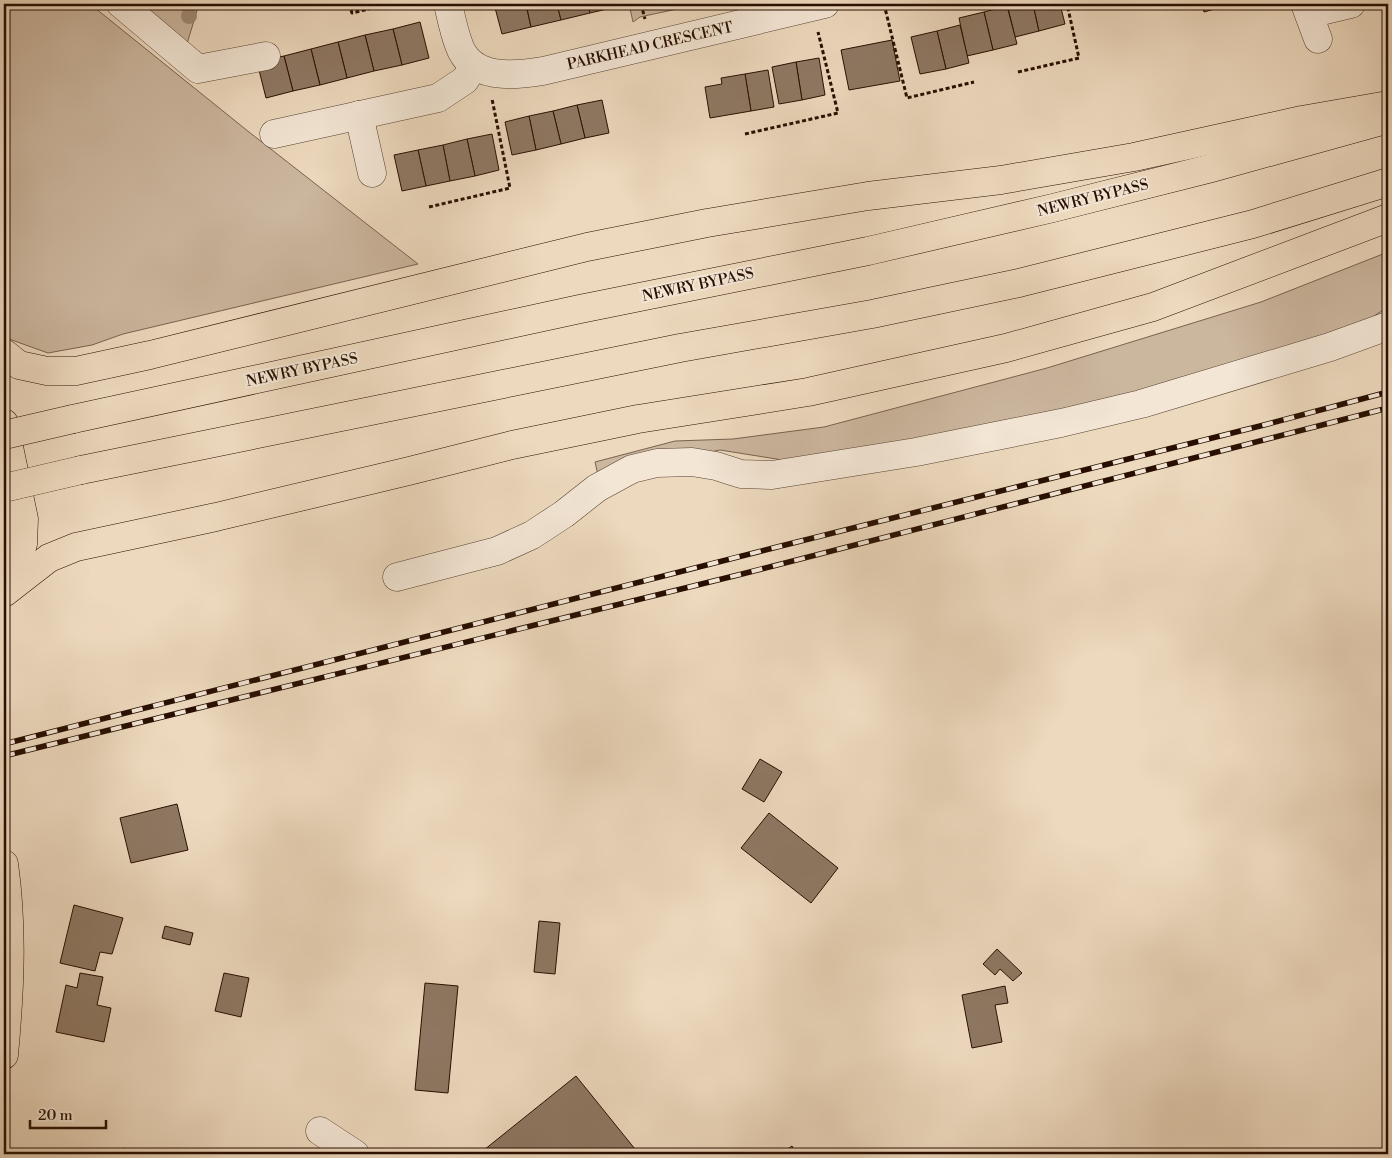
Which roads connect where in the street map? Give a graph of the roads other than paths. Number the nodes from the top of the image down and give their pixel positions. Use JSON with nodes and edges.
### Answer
{"nodes":[{"id":1,"x":121,"y":4,"type":"edge"},
{"id":2,"x":448,"y":4,"type":"edge"},
{"id":3,"x":1351,"y":4,"type":"edge"},
{"id":4,"x":819,"y":5,"type":"edge"},
{"id":5,"x":1311,"y":19,"type":"edge"},
{"id":6,"x":266,"y":56,"type":"dead end"},
{"id":7,"x":473,"y":66,"type":"junction"},
{"id":8,"x":1388,"y":105,"type":"edge"},
{"id":9,"x":360,"y":116,"type":"junction"},
{"id":10,"x":1388,"y":120,"type":"edge"},
{"id":11,"x":274,"y":134,"type":"dead end"},
{"id":12,"x":372,"y":173,"type":"dead end"},
{"id":13,"x":1388,"y":182,"type":"edge"},
{"id":14,"x":1388,"y":218,"type":"edge"},
{"id":15,"x":1388,"y":326,"type":"edge"},
{"id":16,"x":4,"y":353,"type":"edge"},
{"id":17,"x":4,"y":423,"type":"edge"},
{"id":18,"x":4,"y":435,"type":"edge"},
{"id":19,"x":4,"y":488,"type":"edge"},
{"id":20,"x":397,"y":578,"type":"dead end"},
{"id":21,"x":6,"y":590,"type":"edge"},
{"id":22,"x":5,"y":879,"type":"edge"},
{"id":23,"x":4,"y":1055,"type":"edge"},
{"id":24,"x":320,"y":1131,"type":"dead end"},
{"id":25,"x":355,"y":1154,"type":"edge"}],
"edges":[{"from":1,"to":6,"type":"street"},
{"from":2,"to":7,"type":"street"},
{"from":3,"to":5,"type":"street"},
{"from":4,"to":7,"type":"street","name":"PARKHEAD CRESCENT"},
{"from":7,"to":9,"type":"street"},
{"from":8,"to":16,"type":"main road"},
{"from":9,"to":11,"type":"street"},
{"from":9,"to":12,"type":"street"},
{"from":10,"to":18,"type":"main road","name":"NEWRY BYPASS","bridge":true},
{"from":13,"to":19,"type":"main road","bridge":true},
{"from":14,"to":21,"type":"main road"},
{"from":15,"to":20,"type":"street"},
{"from":17,"to":21,"type":"main road"},
{"from":22,"to":23,"type":"main road"},
{"from":24,"to":25,"type":"street"}]}
